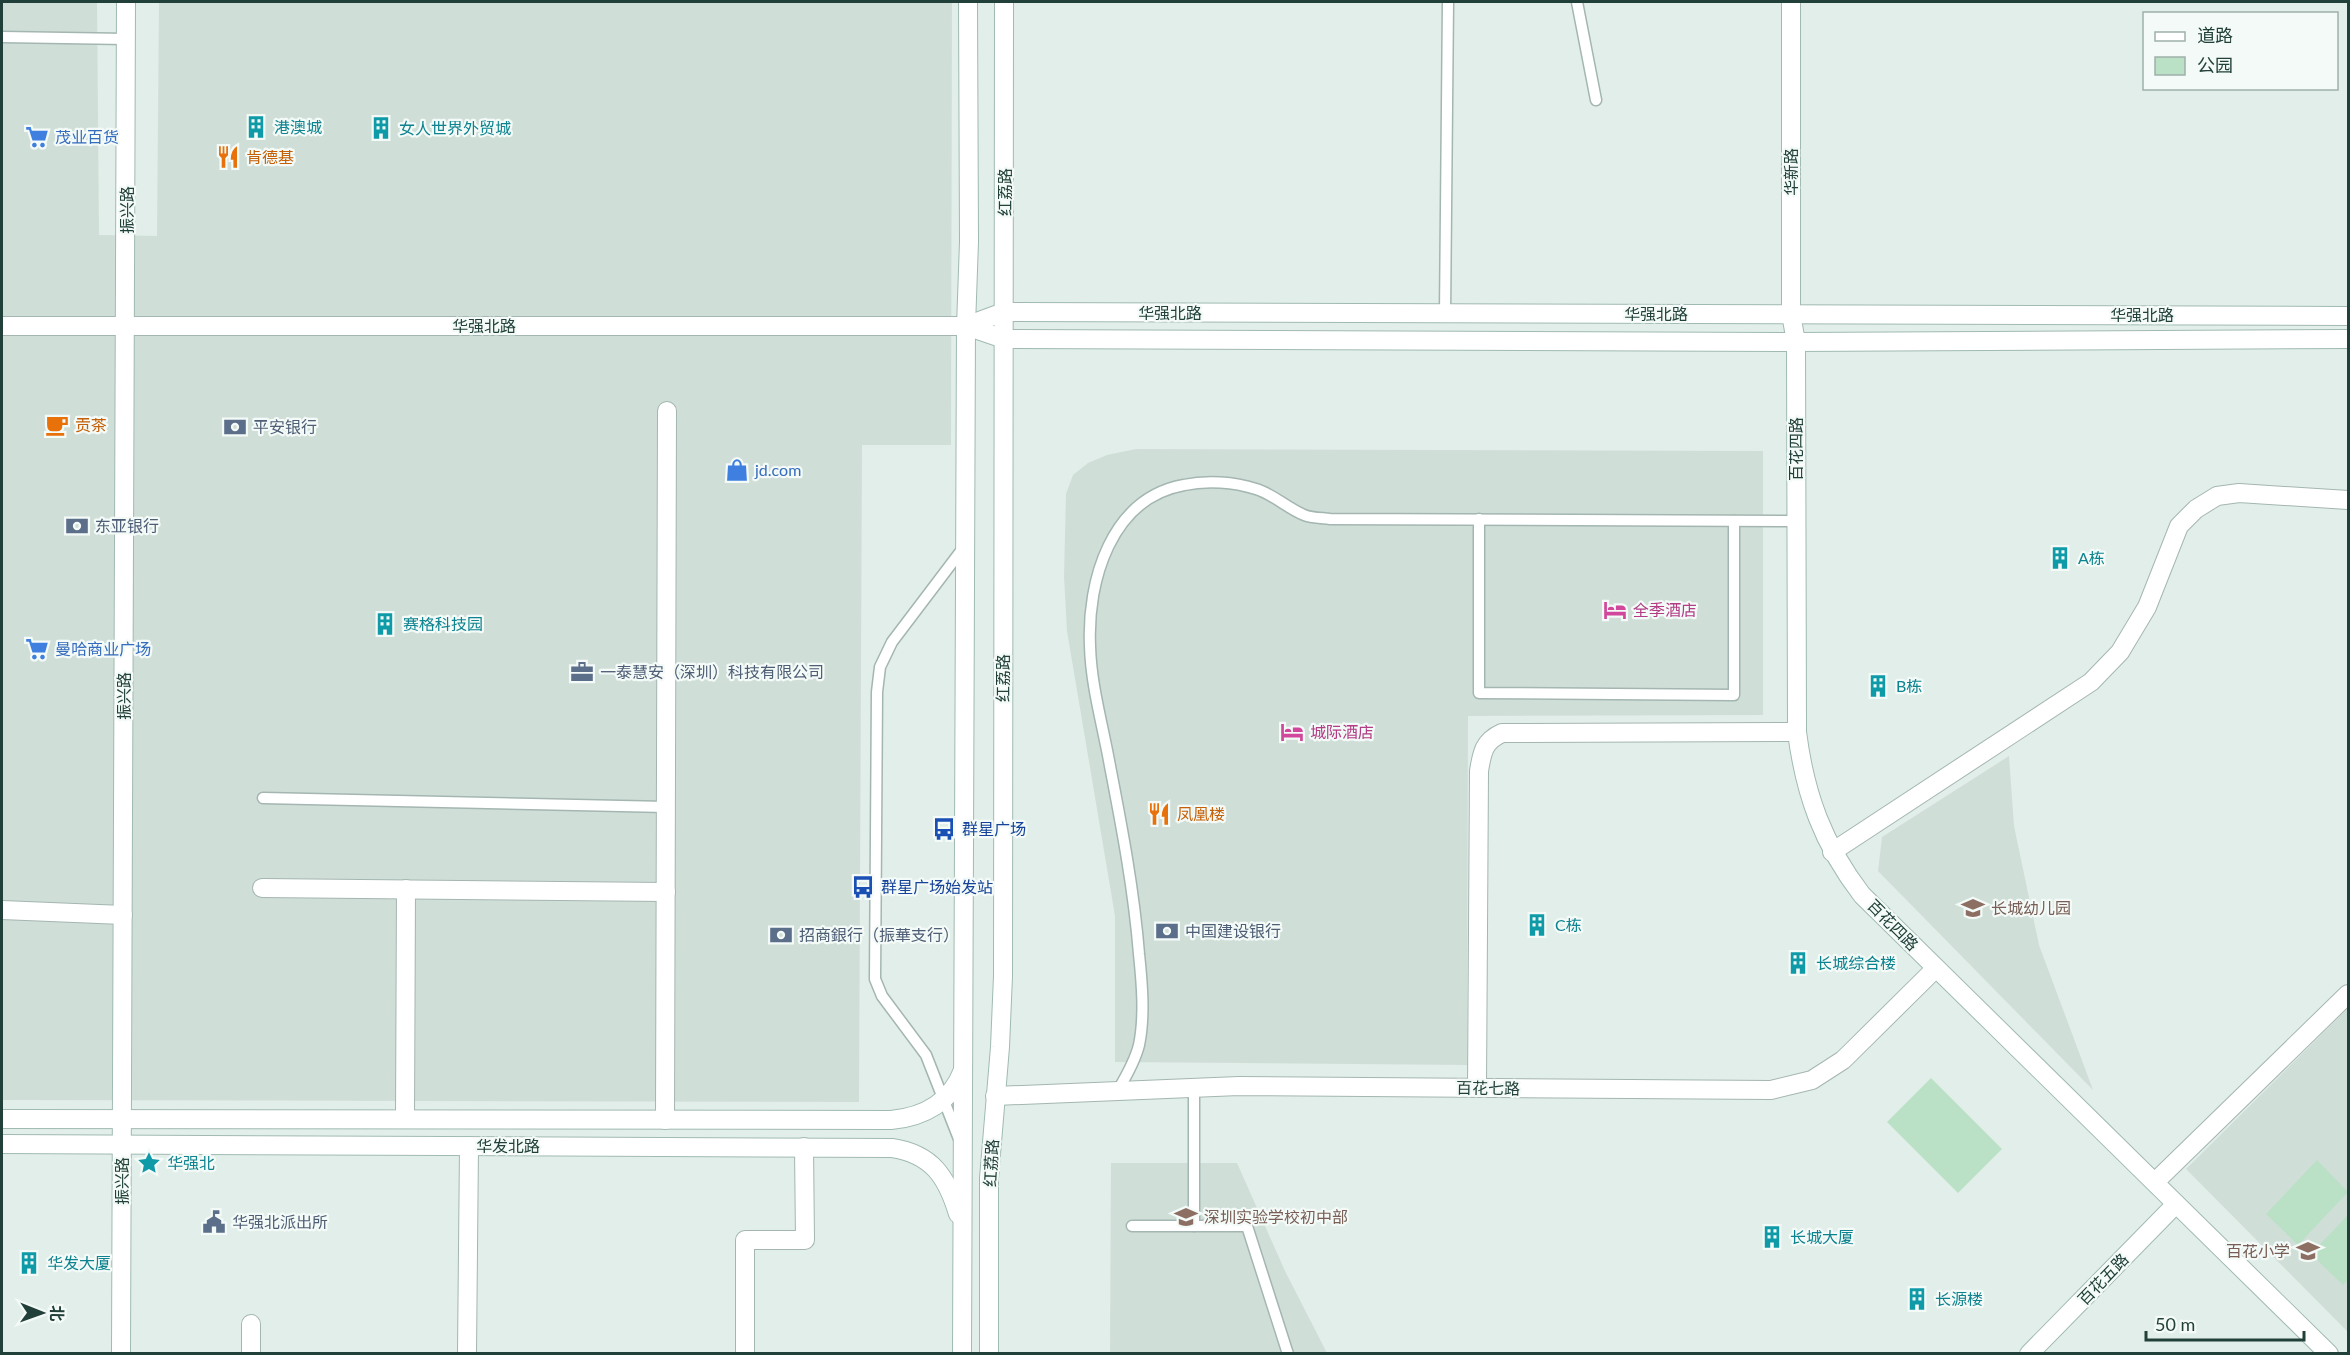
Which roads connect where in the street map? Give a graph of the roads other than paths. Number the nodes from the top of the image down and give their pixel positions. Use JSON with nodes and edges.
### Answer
{"nodes":[{"id":1,"x":126,"y":2,"type":"edge"},
{"id":2,"x":968,"y":2,"type":"edge"},
{"id":3,"x":1004,"y":2,"type":"edge"},
{"id":4,"x":1448,"y":2,"type":"edge"},
{"id":5,"x":1577,"y":2,"type":"edge"},
{"id":6,"x":1791,"y":2,"type":"edge"},
{"id":7,"x":2,"y":37,"type":"edge"},
{"id":8,"x":126,"y":39,"type":"junction"},
{"id":9,"x":1596,"y":100,"type":"dead end"},
{"id":10,"x":1004,"y":312,"type":"junction"},
{"id":11,"x":1445,"y":314,"type":"junction"},
{"id":12,"x":1791,"y":314,"type":"junction"},
{"id":13,"x":2349,"y":316,"type":"edge"},
{"id":14,"x":2,"y":326,"type":"edge"},
{"id":15,"x":127,"y":326,"type":"junction"},
{"id":16,"x":966,"y":327,"type":"junction"},
{"id":17,"x":1004,"y":339,"type":"junction"},
{"id":18,"x":2349,"y":339,"type":"edge"},
{"id":19,"x":1796,"y":342,"type":"junction"},
{"id":20,"x":667,"y":411,"type":"dead end"},
{"id":21,"x":2349,"y":500,"type":"edge"},
{"id":22,"x":1479,"y":519,"type":"junction"},
{"id":23,"x":1734,"y":521,"type":"junction"},
{"id":24,"x":1796,"y":521,"type":"junction"},
{"id":25,"x":966,"y":544,"type":"junction"},
{"id":26,"x":1797,"y":732,"type":"junction"},
{"id":27,"x":263,"y":798,"type":"dead end"},
{"id":28,"x":666,"y":807,"type":"junction"},
{"id":29,"x":1832,"y":852,"type":"junction"},
{"id":30,"x":262,"y":888,"type":"dead end"},
{"id":31,"x":406,"y":889,"type":"junction"},
{"id":32,"x":666,"y":892,"type":"junction"},
{"id":33,"x":2,"y":910,"type":"edge"},
{"id":34,"x":123,"y":915,"type":"junction"},
{"id":35,"x":1936,"y":968,"type":"junction"},
{"id":36,"x":2349,"y":994,"type":"edge"},
{"id":37,"x":965,"y":1062,"type":"junction"},
{"id":38,"x":1194,"y":1088,"type":"junction"},
{"id":39,"x":1478,"y":1088,"type":"junction"},
{"id":40,"x":1118,"y":1090,"type":"junction"},
{"id":41,"x":995,"y":1096,"type":"junction"},
{"id":42,"x":944,"y":1100,"type":"junction"},
{"id":43,"x":2,"y":1119,"type":"edge"},
{"id":44,"x":122,"y":1119,"type":"junction"},
{"id":45,"x":405,"y":1119,"type":"junction"},
{"id":46,"x":665,"y":1120,"type":"junction"},
{"id":47,"x":2,"y":1144,"type":"edge"},
{"id":48,"x":122,"y":1145,"type":"junction"},
{"id":49,"x":469,"y":1146,"type":"junction"},
{"id":50,"x":804,"y":1148,"type":"junction"},
{"id":51,"x":963,"y":1157,"type":"junction"},
{"id":52,"x":2155,"y":1182,"type":"junction"},
{"id":53,"x":2176,"y":1204,"type":"junction"},
{"id":54,"x":1132,"y":1226,"type":"dead end"},
{"id":55,"x":1194,"y":1226,"type":"junction"},
{"id":56,"x":962,"y":1235,"type":"junction"},
{"id":57,"x":251,"y":1324,"type":"dead end"},
{"id":58,"x":121,"y":1353,"type":"edge"},
{"id":59,"x":251,"y":1353,"type":"edge"},
{"id":60,"x":467,"y":1353,"type":"edge"},
{"id":61,"x":746,"y":1353,"type":"edge"},
{"id":62,"x":962,"y":1353,"type":"edge"},
{"id":63,"x":989,"y":1353,"type":"edge"},
{"id":64,"x":1288,"y":1353,"type":"edge"},
{"id":65,"x":2029,"y":1353,"type":"edge"},
{"id":66,"x":2329,"y":1353,"type":"edge"}],
"edges":[{"from":1,"to":8,"type":"street","name":"振兴路"},
{"from":2,"to":16,"type":"street","name":"红荔路"},
{"from":3,"to":10,"type":"street","name":"红荔路"},
{"from":4,"to":11,"type":"lane"},
{"from":5,"to":9,"type":"lane"},
{"from":6,"to":12,"type":"street","name":"华新路"},
{"from":7,"to":8,"type":"lane"},
{"from":8,"to":15,"type":"street","name":"振兴路"},
{"from":10,"to":11,"type":"street","name":"华强北路"},
{"from":10,"to":16,"type":"street","name":"华强北路"},
{"from":10,"to":17,"type":"street","name":"红荔路"},
{"from":11,"to":12,"type":"street","name":"华强北路"},
{"from":12,"to":13,"type":"street","name":"华强北路"},
{"from":12,"to":19,"type":"street","name":"华新路"},
{"from":14,"to":15,"type":"street","name":"华强北路"},
{"from":15,"to":16,"type":"street","name":"华强北路"},
{"from":15,"to":34,"type":"street","name":"振兴路"},
{"from":16,"to":17,"type":"street","name":"华强北路"},
{"from":16,"to":25,"type":"street","name":"红荔路"},
{"from":17,"to":19,"type":"street","name":"华强北路"},
{"from":17,"to":41,"type":"street","name":"红荔路"},
{"from":18,"to":19,"type":"street","name":"华强北路"},
{"from":19,"to":24,"type":"street","name":"百花四路"},
{"from":20,"to":28,"type":"street"},
{"from":21,"to":29,"type":"street"},
{"from":22,"to":23,"type":"lane"},
{"from":22,"to":23,"type":"lane"},
{"from":22,"to":40,"type":"lane"},
{"from":23,"to":24,"type":"lane"},
{"from":24,"to":26,"type":"street","name":"百花四路"},
{"from":25,"to":37,"type":"street","name":"红荔路"},
{"from":25,"to":42,"type":"lane"},
{"from":26,"to":29,"type":"street","name":"百花四路"},
{"from":26,"to":39,"type":"street"},
{"from":27,"to":28,"type":"lane"},
{"from":28,"to":32,"type":"street"},
{"from":29,"to":35,"type":"street","name":"百花四路"},
{"from":30,"to":31,"type":"street"},
{"from":31,"to":32,"type":"street"},
{"from":31,"to":45,"type":"street"},
{"from":32,"to":46,"type":"street"},
{"from":33,"to":34,"type":"street"},
{"from":34,"to":44,"type":"street","name":"振兴路"},
{"from":35,"to":39,"type":"street","name":"百花七路"},
{"from":35,"to":52,"type":"street","name":"百花四路"},
{"from":36,"to":52,"type":"street"},
{"from":37,"to":42,"type":"street","name":"华发北路"},
{"from":37,"to":51,"type":"street","name":"红荔路"},
{"from":38,"to":39,"type":"street","name":"百花七路"},
{"from":38,"to":40,"type":"street","name":"百花七路"},
{"from":38,"to":55,"type":"lane"},
{"from":40,"to":41,"type":"street","name":"百花七路"},
{"from":41,"to":63,"type":"street","name":"红荔路"},
{"from":42,"to":46,"type":"street","name":"华发北路"},
{"from":42,"to":51,"type":"lane"},
{"from":43,"to":44,"type":"street","name":"华发北路"},
{"from":44,"to":45,"type":"street","name":"华发北路"},
{"from":44,"to":48,"type":"street","name":"振兴路"},
{"from":45,"to":46,"type":"street","name":"华发北路"},
{"from":47,"to":48,"type":"street","name":"华发北路"},
{"from":48,"to":49,"type":"street","name":"华发北路"},
{"from":48,"to":58,"type":"street","name":"振兴路"},
{"from":49,"to":50,"type":"street","name":"华发北路"},
{"from":49,"to":60,"type":"street"},
{"from":50,"to":56,"type":"street","name":"华发北路"},
{"from":50,"to":61,"type":"street"},
{"from":51,"to":56,"type":"street","name":"红荔路"},
{"from":52,"to":53,"type":"street","name":"百花四路"},
{"from":53,"to":65,"type":"street","name":"百花五路"},
{"from":53,"to":66,"type":"street","name":"百花四路"},
{"from":54,"to":55,"type":"lane"},
{"from":55,"to":64,"type":"lane"},
{"from":56,"to":62,"type":"street","name":"红荔路"},
{"from":57,"to":59,"type":"street"}]}
